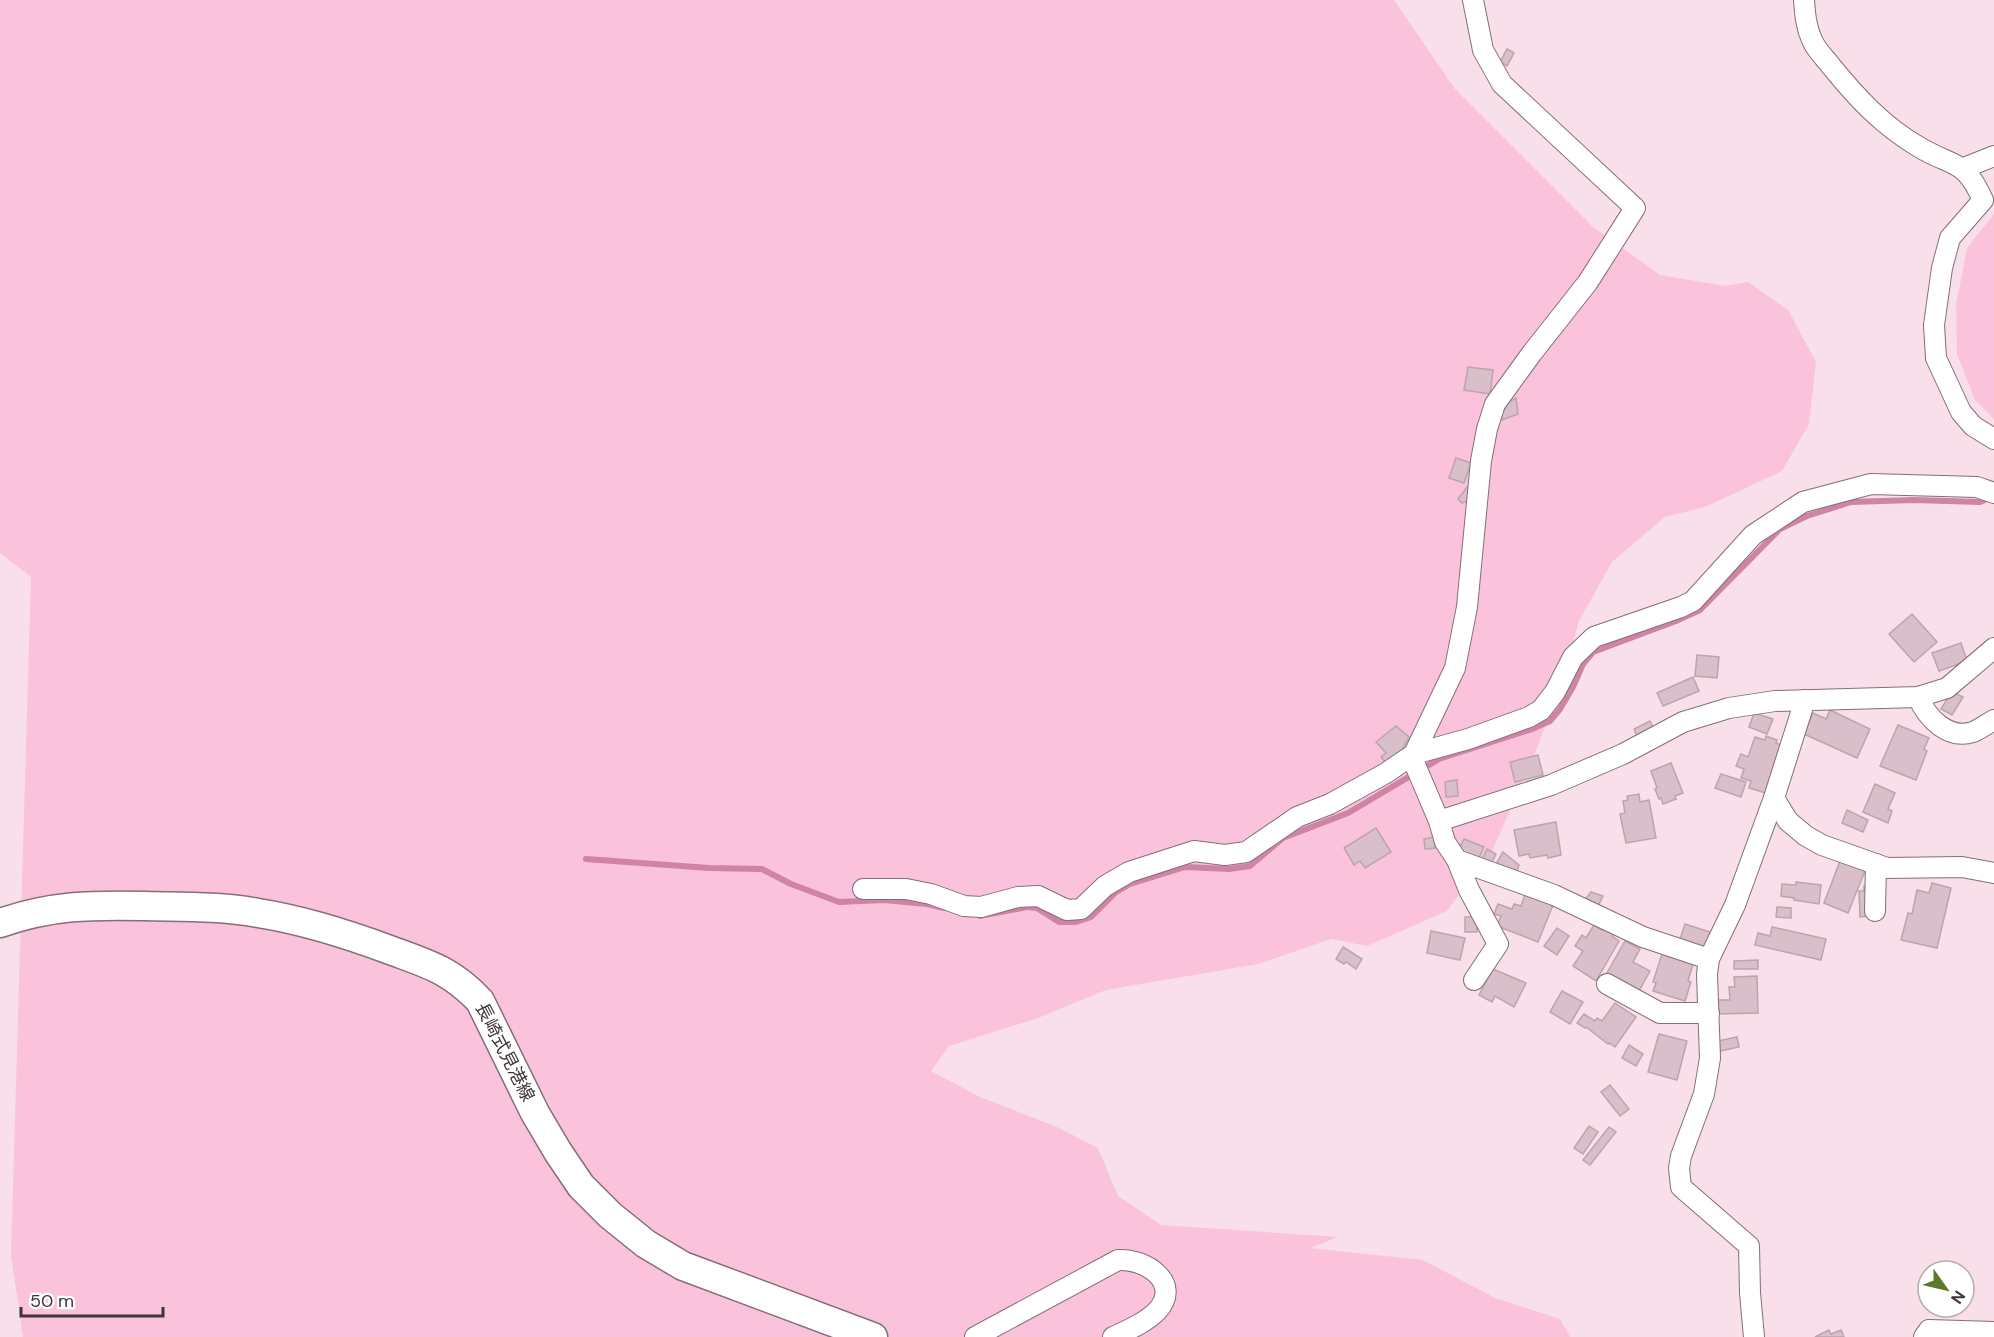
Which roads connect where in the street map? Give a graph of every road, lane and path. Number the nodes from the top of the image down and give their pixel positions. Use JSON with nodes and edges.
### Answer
{"nodes":[{"id":1,"x":1473,"y":0,"type":"edge"},
{"id":2,"x":1804,"y":0,"type":"edge"},
{"id":3,"x":1994,"y":156,"type":"edge"},
{"id":4,"x":1964,"y":168,"type":"junction"},
{"id":5,"x":1994,"y":439,"type":"edge"},
{"id":6,"x":1985,"y":490,"type":"edge"},
{"id":7,"x":1994,"y":648,"type":"edge"},
{"id":8,"x":1918,"y":697,"type":"junction"},
{"id":9,"x":1805,"y":700,"type":"junction"},
{"id":10,"x":1994,"y":720,"type":"edge"},
{"id":11,"x":1416,"y":764,"type":"junction"},
{"id":12,"x":1774,"y":798,"type":"junction"},
{"id":13,"x":1439,"y":821,"type":"junction"},
{"id":14,"x":1457,"y":860,"type":"junction"},
{"id":15,"x":1876,"y":864,"type":"junction"},
{"id":16,"x":1994,"y":873,"type":"edge"},
{"id":17,"x":863,"y":888,"type":"dead end"},
{"id":18,"x":1875,"y":911,"type":"dead end"},
{"id":19,"x":0,"y":923,"type":"edge"},
{"id":20,"x":1709,"y":959,"type":"junction"},
{"id":21,"x":1474,"y":980,"type":"dead end"},
{"id":22,"x":1607,"y":984,"type":"dead end"},
{"id":23,"x":1709,"y":1014,"type":"junction"},
{"id":24,"x":1994,"y":1332,"type":"edge"},
{"id":25,"x":873,"y":1337,"type":"edge"},
{"id":26,"x":975,"y":1337,"type":"edge"},
{"id":27,"x":1113,"y":1337,"type":"edge"},
{"id":28,"x":1754,"y":1337,"type":"edge"},
{"id":29,"x":1924,"y":1337,"type":"edge"}],
"edges":[{"from":1,"to":11,"type":"street"},
{"from":2,"to":4,"type":"street"},
{"from":3,"to":4,"type":"street"},
{"from":4,"to":5,"type":"street"},
{"from":6,"to":11,"type":"street"},
{"from":7,"to":8,"type":"street"},
{"from":8,"to":9,"type":"street"},
{"from":8,"to":10,"type":"street"},
{"from":9,"to":12,"type":"street"},
{"from":9,"to":13,"type":"street"},
{"from":11,"to":13,"type":"street"},
{"from":11,"to":17,"type":"street"},
{"from":12,"to":15,"type":"street"},
{"from":12,"to":20,"type":"street"},
{"from":13,"to":14,"type":"street"},
{"from":14,"to":20,"type":"street"},
{"from":14,"to":21,"type":"street"},
{"from":15,"to":16,"type":"street"},
{"from":15,"to":18,"type":"street"},
{"from":19,"to":25,"type":"main road","name":"長崎式見港線"},
{"from":20,"to":23,"type":"street"},
{"from":22,"to":23,"type":"street"},
{"from":23,"to":28,"type":"street"},
{"from":24,"to":29,"type":"street"},
{"from":26,"to":27,"type":"street"}]}
